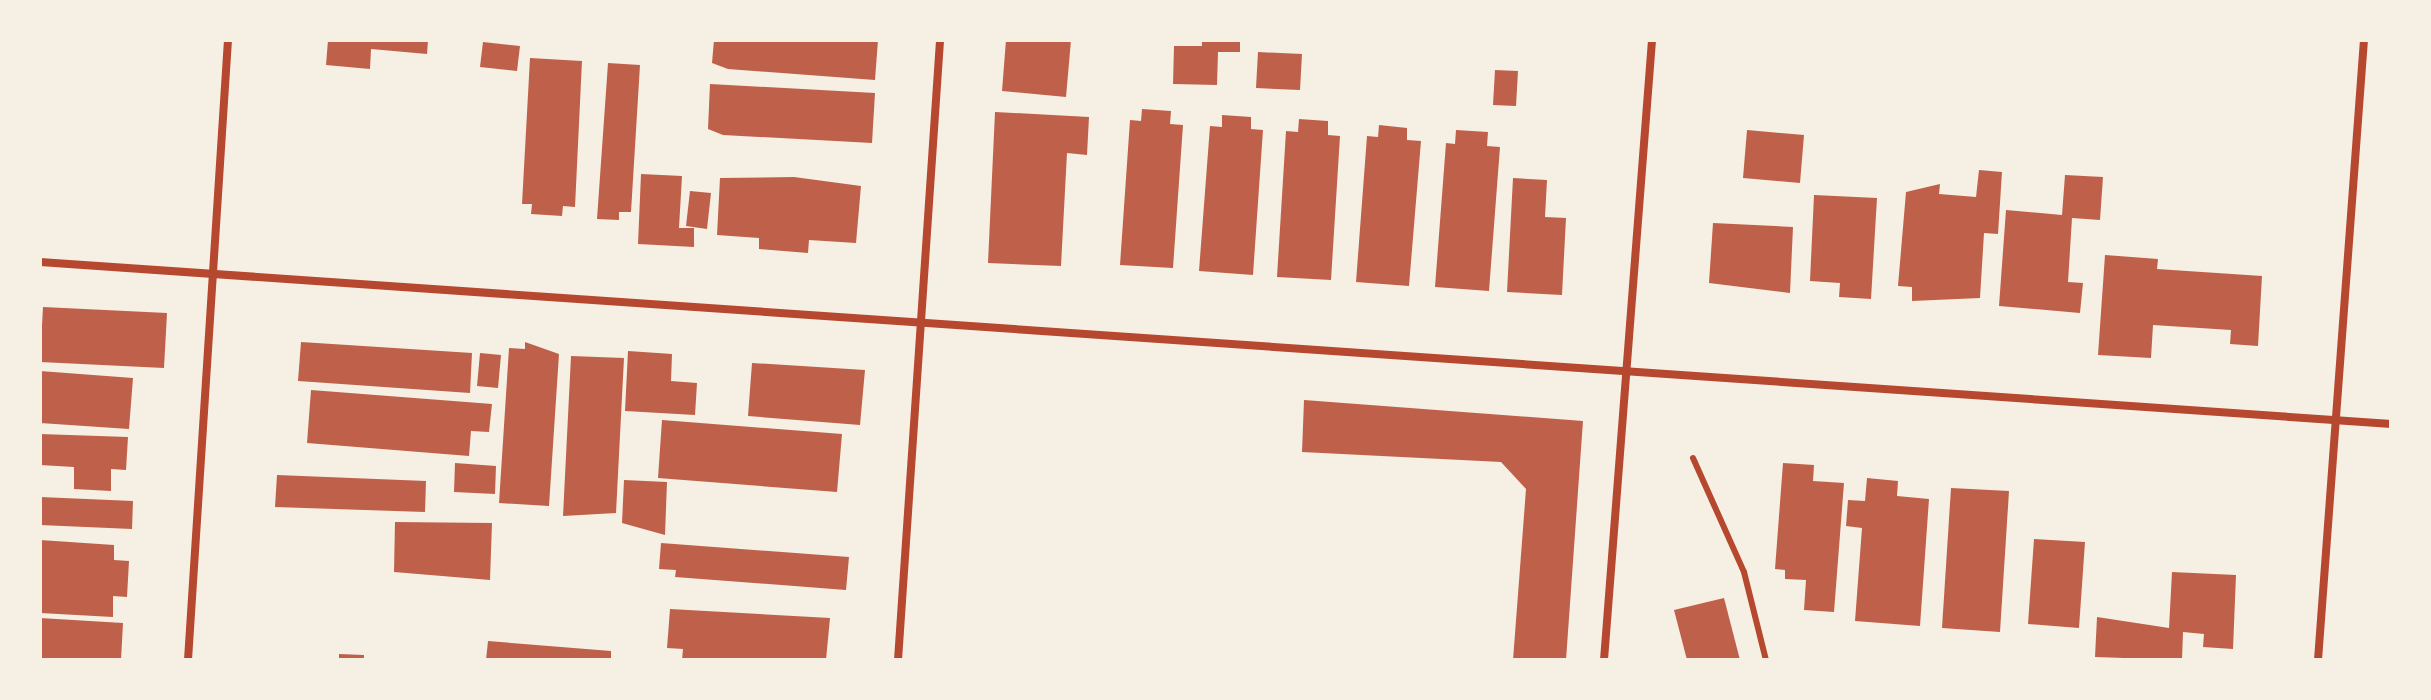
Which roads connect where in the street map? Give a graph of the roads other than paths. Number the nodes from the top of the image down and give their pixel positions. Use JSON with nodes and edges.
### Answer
{"nodes":[{"id":1,"x":228,"y":40,"type":"edge"},
{"id":2,"x":940,"y":40,"type":"edge"},
{"id":3,"x":1652,"y":40,"type":"edge"},
{"id":4,"x":2364,"y":40,"type":"edge"},
{"id":5,"x":40,"y":262,"type":"edge"},
{"id":6,"x":212,"y":276,"type":"junction"},
{"id":7,"x":921,"y":324,"type":"junction"},
{"id":8,"x":1630,"y":371,"type":"junction"},
{"id":9,"x":2336,"y":421,"type":"junction"},
{"id":10,"x":2391,"y":424,"type":"edge"},
{"id":11,"x":1693,"y":458,"type":"dead end"},
{"id":12,"x":188,"y":660,"type":"edge"},
{"id":13,"x":898,"y":660,"type":"edge"},
{"id":14,"x":1604,"y":660,"type":"edge"},
{"id":15,"x":1766,"y":660,"type":"edge"},
{"id":16,"x":2318,"y":660,"type":"edge"}],
"edges":[{"from":1,"to":6,"type":"street"},
{"from":2,"to":7,"type":"street"},
{"from":3,"to":8,"type":"street"},
{"from":4,"to":9,"type":"street"},
{"from":5,"to":6,"type":"street"},
{"from":6,"to":7,"type":"street"},
{"from":6,"to":12,"type":"street"},
{"from":7,"to":8,"type":"street"},
{"from":7,"to":13,"type":"street"},
{"from":8,"to":9,"type":"street"},
{"from":8,"to":14,"type":"street"},
{"from":9,"to":10,"type":"street"},
{"from":9,"to":16,"type":"street"},
{"from":11,"to":15,"type":"lane"}]}
